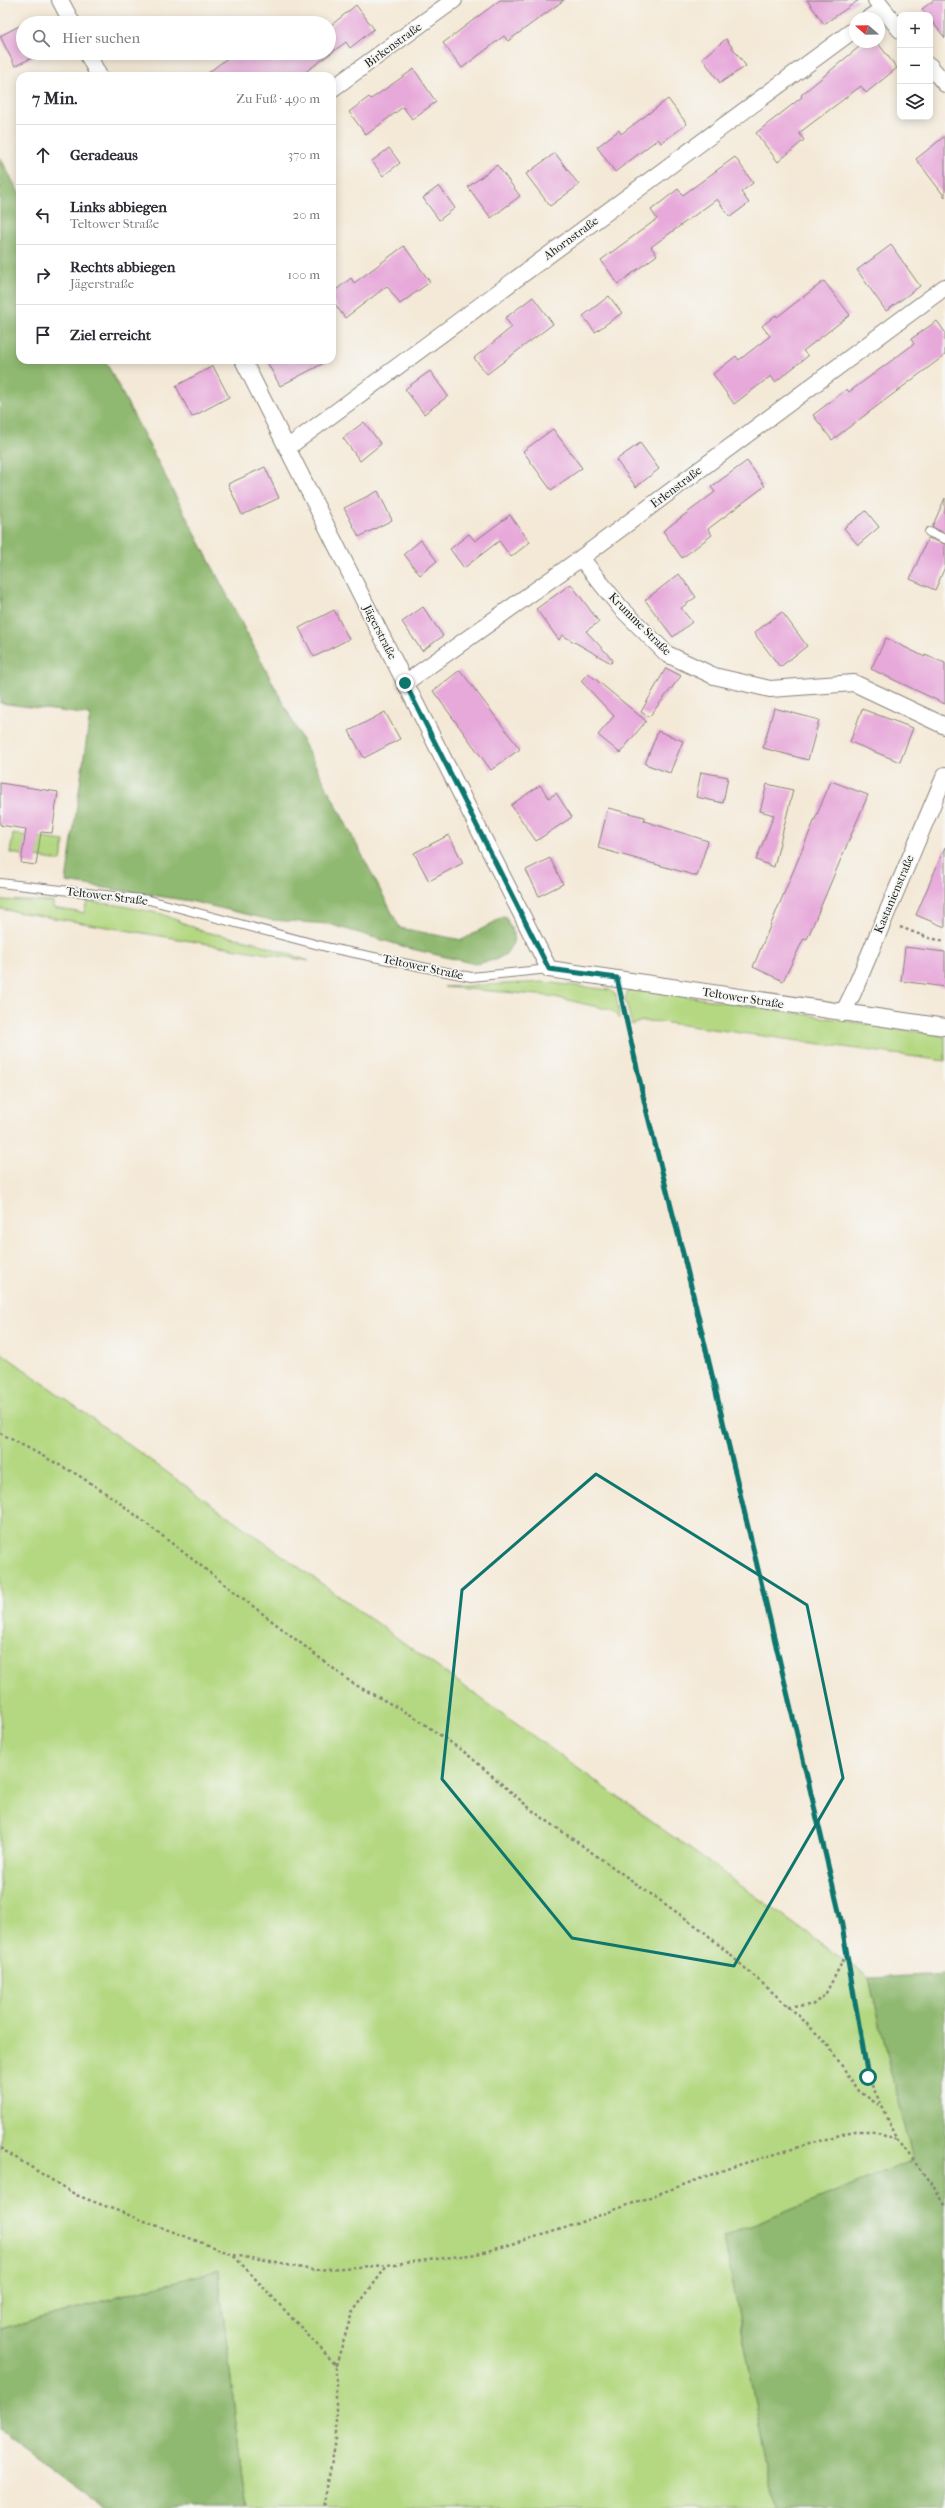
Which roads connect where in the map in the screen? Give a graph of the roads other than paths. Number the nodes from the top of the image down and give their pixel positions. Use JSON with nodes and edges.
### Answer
{"nodes":[{"id":1,"x":60,"y":0,"type":"edge"},
{"id":2,"x":454,"y":0,"type":"edge"},
{"id":3,"x":879,"y":4,"type":"edge"},
{"id":4,"x":68,"y":16,"type":"edge"},
{"id":5,"x":897,"y":26,"type":"edge"},
{"id":6,"x":849,"y":33,"type":"edge"},
{"id":7,"x":91,"y":60,"type":"edge"},
{"id":8,"x":933,"y":70,"type":"edge"},
{"id":9,"x":97,"y":72,"type":"edge"},
{"id":10,"x":945,"y":84,"type":"edge"},
{"id":11,"x":336,"y":86,"type":"edge"},
{"id":12,"x":945,"y":287,"type":"edge"},
{"id":13,"x":245,"y":364,"type":"edge"},
{"id":14,"x":287,"y":448,"type":"junction"},
{"id":15,"x":929,"y":532,"type":"dead end"},
{"id":16,"x":945,"y":539,"type":"edge"},
{"id":17,"x":581,"y":558,"type":"junction"},
{"id":18,"x":405,"y":683,"type":"junction"},
{"id":19,"x":945,"y":726,"type":"edge"},
{"id":20,"x":945,"y":775,"type":"edge"},
{"id":21,"x":0,"y":883,"type":"edge"},
{"id":22,"x":549,"y":969,"type":"junction"},
{"id":23,"x":843,"y":1013,"type":"junction"},
{"id":24,"x":945,"y":1027,"type":"edge"}],
"edges":[{"from":1,"to":4,"type":"street"},
{"from":2,"to":11,"type":"street","name":"Birkenstraße"},
{"from":3,"to":5,"type":"street"},
{"from":6,"to":14,"type":"street","name":"Ahornstraße"},
{"from":7,"to":9,"type":"street"},
{"from":8,"to":10,"type":"street"},
{"from":12,"to":17,"type":"street","name":"Erlenstraße"},
{"from":13,"to":14,"type":"street","name":"Jägerstraße"},
{"from":14,"to":18,"type":"street","name":"Jägerstraße"},
{"from":15,"to":16,"type":"lane"},
{"from":17,"to":18,"type":"street","name":"Erlenstraße"},
{"from":17,"to":19,"type":"street","name":"Krumme Straße"},
{"from":18,"to":22,"type":"street","name":"Jägerstraße"},
{"from":20,"to":23,"type":"street","name":"Kastanienstraße"},
{"from":21,"to":22,"type":"lane","name":"Teltower Straße"},
{"from":22,"to":23,"type":"street","name":"Teltower Straße"},
{"from":23,"to":24,"type":"street","name":"Teltower Straße"}]}
